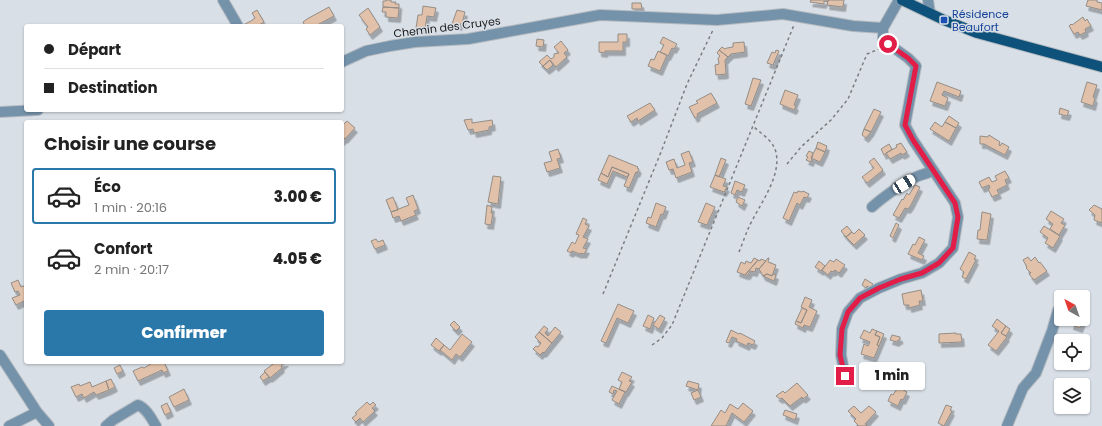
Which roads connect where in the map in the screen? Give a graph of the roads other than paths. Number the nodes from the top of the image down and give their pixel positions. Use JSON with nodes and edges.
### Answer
{"nodes":[{"id":1,"x":222,"y":0,"type":"edge"},
{"id":2,"x":900,"y":0,"type":"edge"},
{"id":3,"x":928,"y":0,"type":"edge"},
{"id":4,"x":930,"y":13,"type":"junction"},
{"id":5,"x":237,"y":24,"type":"edge"},
{"id":6,"x":883,"y":28,"type":"junction"},
{"id":7,"x":344,"y":61,"type":"edge"},
{"id":8,"x":1102,"y":67,"type":"edge"},
{"id":9,"x":24,"y":111,"type":"edge"},
{"id":10,"x":0,"y":112,"type":"edge"},
{"id":11,"x":933,"y":170,"type":"junction"},
{"id":12,"x":872,"y":207,"type":"dead end"},
{"id":13,"x":1054,"y":324,"type":"edge"},
{"id":14,"x":0,"y":355,"type":"edge"},
{"id":15,"x":845,"y":376,"type":"dead end"},
{"id":16,"x":37,"y":412,"type":"junction"},
{"id":17,"x":9,"y":426,"type":"edge"},
{"id":18,"x":49,"y":426,"type":"edge"},
{"id":19,"x":106,"y":426,"type":"edge"},
{"id":20,"x":156,"y":426,"type":"edge"},
{"id":21,"x":1007,"y":426,"type":"edge"}],
"edges":[{"from":1,"to":5,"type":"street"},
{"from":2,"to":4,"type":"main road"},
{"from":2,"to":6,"type":"street"},
{"from":3,"to":4,"type":"street"},
{"from":4,"to":8,"type":"main road"},
{"from":6,"to":7,"type":"street","name":"Chemin des Cruyes"},
{"from":6,"to":11,"type":"street"},
{"from":9,"to":10,"type":"street"},
{"from":11,"to":12,"type":"street"},
{"from":11,"to":15,"type":"street"},
{"from":13,"to":21,"type":"street"},
{"from":14,"to":16,"type":"street"},
{"from":16,"to":17,"type":"street"},
{"from":16,"to":18,"type":"street"},
{"from":19,"to":20,"type":"street"}]}
